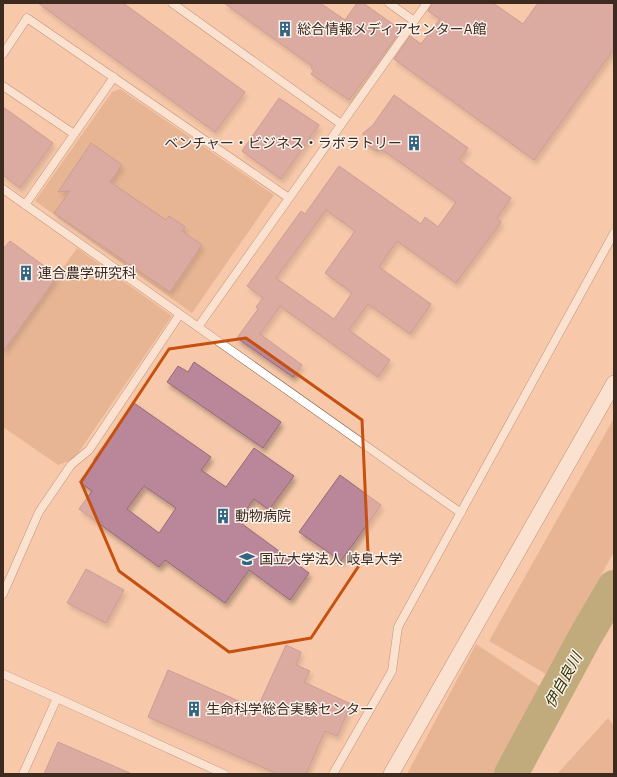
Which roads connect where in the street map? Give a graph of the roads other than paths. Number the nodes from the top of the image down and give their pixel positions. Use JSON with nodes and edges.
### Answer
{"nodes":[{"id":1,"x":172,"y":3,"type":"edge"},
{"id":2,"x":389,"y":3,"type":"edge"},
{"id":3,"x":427,"y":3,"type":"edge"},
{"id":4,"x":414,"y":21,"type":"junction"},
{"id":5,"x":3,"y":54,"type":"edge"},
{"id":6,"x":114,"y":77,"type":"junction"},
{"id":7,"x":3,"y":86,"type":"edge"},
{"id":8,"x":341,"y":124,"type":"junction"},
{"id":9,"x":74,"y":134,"type":"junction"},
{"id":10,"x":3,"y":189,"type":"edge"},
{"id":11,"x":289,"y":198,"type":"junction"},
{"id":12,"x":25,"y":205,"type":"junction"},
{"id":13,"x":614,"y":233,"type":"edge"},
{"id":14,"x":180,"y":314,"type":"junction"},
{"id":15,"x":198,"y":327,"type":"junction"},
{"id":16,"x":614,"y":383,"type":"edge"},
{"id":17,"x":461,"y":513,"type":"junction"},
{"id":18,"x":3,"y":594,"type":"edge"},
{"id":19,"x":3,"y":674,"type":"edge"},
{"id":20,"x":57,"y":698,"type":"junction"},
{"id":21,"x":23,"y":774,"type":"edge"},
{"id":22,"x":224,"y":774,"type":"edge"},
{"id":23,"x":333,"y":774,"type":"edge"},
{"id":24,"x":391,"y":774,"type":"edge"}],
"edges":[{"from":1,"to":8,"type":"lane"},
{"from":2,"to":4,"type":"lane"},
{"from":3,"to":4,"type":"lane"},
{"from":4,"to":8,"type":"lane"},
{"from":5,"to":6,"type":"lane"},
{"from":6,"to":9,"type":"lane"},
{"from":6,"to":11,"type":"lane"},
{"from":7,"to":9,"type":"lane"},
{"from":8,"to":11,"type":"lane"},
{"from":9,"to":12,"type":"lane"},
{"from":10,"to":12,"type":"lane"},
{"from":11,"to":15,"type":"lane"},
{"from":12,"to":14,"type":"lane"},
{"from":13,"to":17,"type":"lane"},
{"from":14,"to":15,"type":"lane"},
{"from":14,"to":18,"type":"lane"},
{"from":15,"to":17,"type":"lane"},
{"from":16,"to":24,"type":"street"},
{"from":17,"to":23,"type":"lane"},
{"from":19,"to":20,"type":"lane"},
{"from":20,"to":21,"type":"lane"},
{"from":20,"to":22,"type":"lane"}]}
